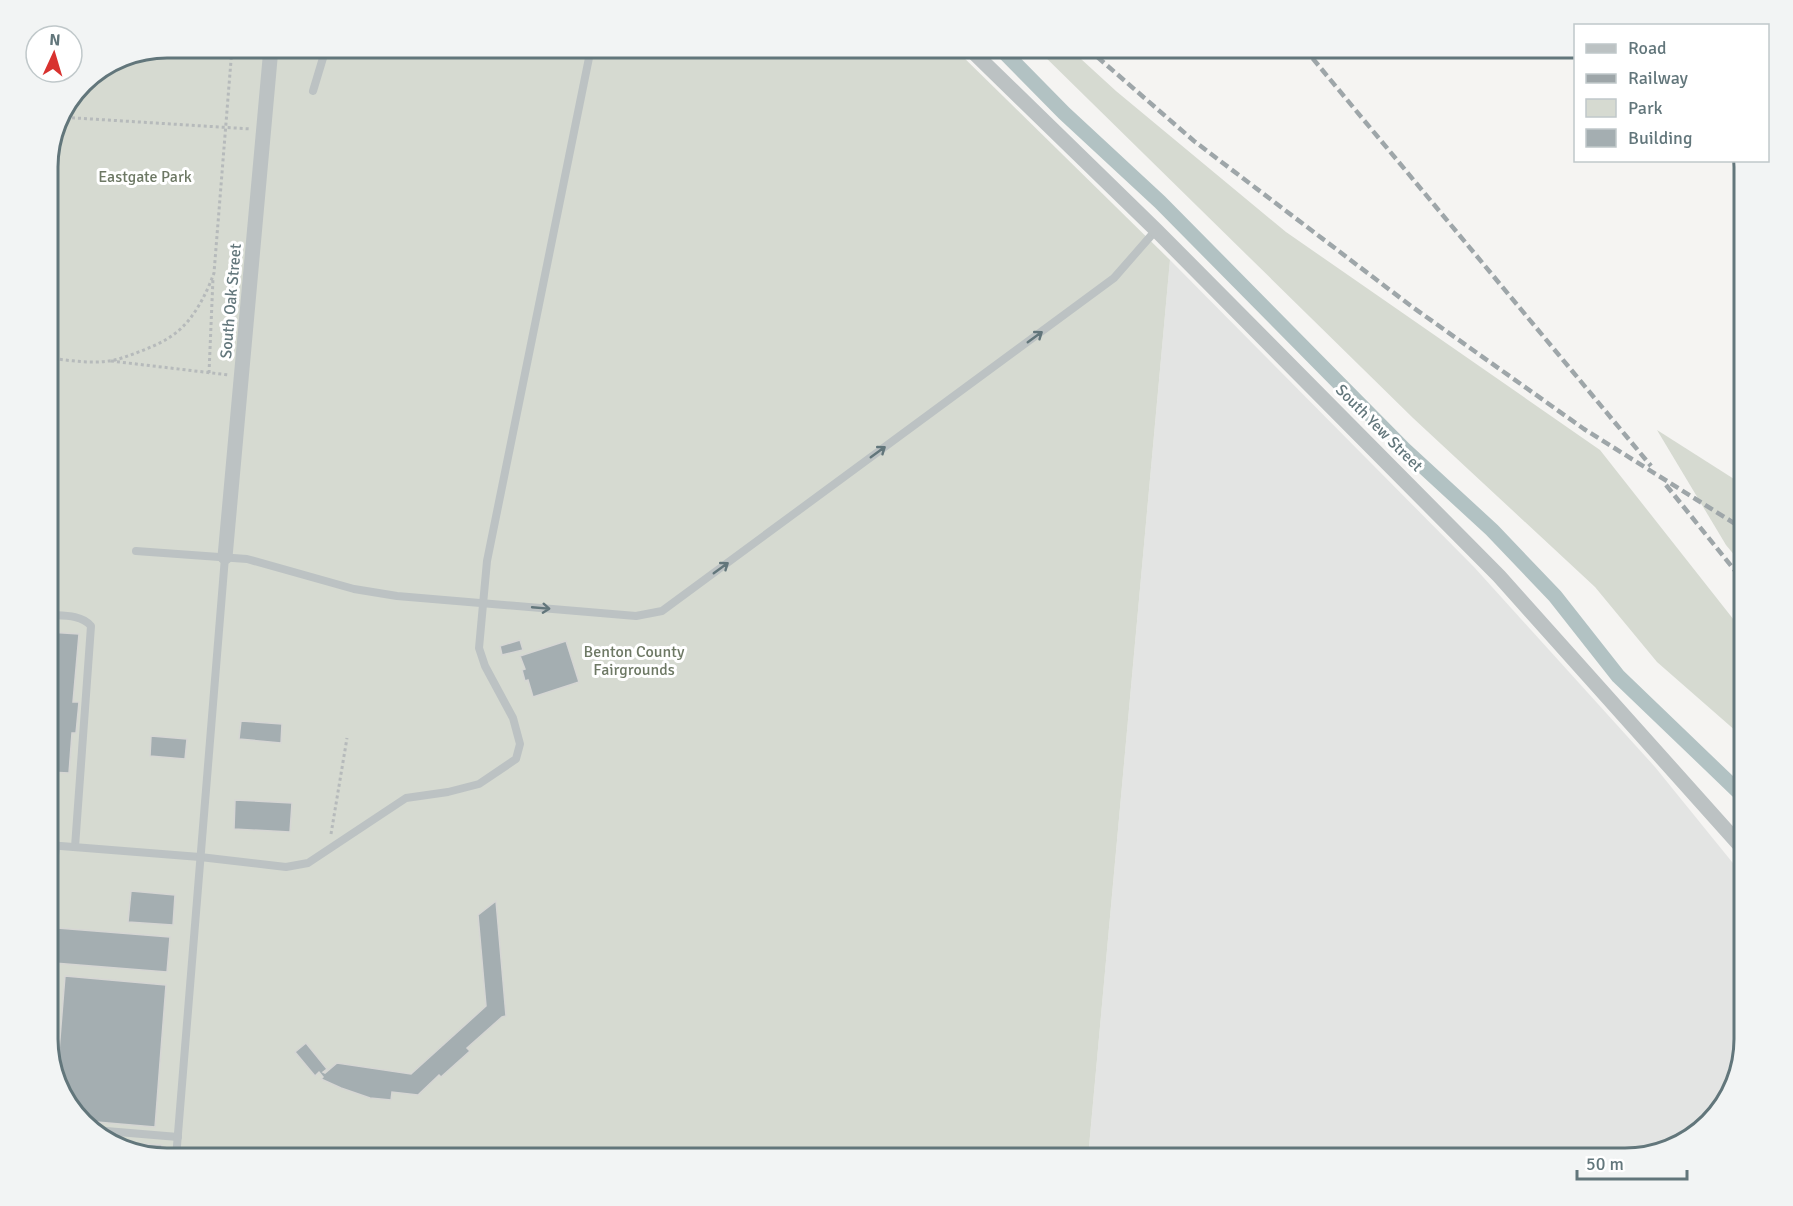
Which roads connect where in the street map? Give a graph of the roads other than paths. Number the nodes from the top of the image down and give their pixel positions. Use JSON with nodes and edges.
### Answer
{"nodes":[{"id":1,"x":270,"y":58,"type":"edge"},
{"id":2,"x":323,"y":58,"type":"edge"},
{"id":3,"x":589,"y":58,"type":"edge"},
{"id":4,"x":979,"y":58,"type":"edge"},
{"id":5,"x":313,"y":91,"type":"dead end"},
{"id":6,"x":1156,"y":230,"type":"junction"},
{"id":7,"x":136,"y":551,"type":"dead end"},
{"id":8,"x":225,"y":557,"type":"junction"},
{"id":9,"x":482,"y":604,"type":"junction"},
{"id":10,"x":59,"y":616,"type":"edge"},
{"id":11,"x":1734,"y":839,"type":"edge"},
{"id":12,"x":59,"y":846,"type":"edge"},
{"id":13,"x":75,"y":847,"type":"junction"},
{"id":14,"x":200,"y":857,"type":"junction"},
{"id":15,"x":111,"y":1131,"type":"edge"},
{"id":16,"x":178,"y":1137,"type":"junction"},
{"id":17,"x":177,"y":1148,"type":"edge"}],
"edges":[{"from":1,"to":8,"type":"street","name":"South Oak Street"},
{"from":2,"to":5,"type":"lane"},
{"from":3,"to":9,"type":"lane"},
{"from":4,"to":6,"type":"street","name":"South Yew Street"},
{"from":9,"to":6,"type":"lane","one_way":true},
{"from":6,"to":11,"type":"street","name":"South Yew Street"},
{"from":7,"to":8,"type":"lane"},
{"from":8,"to":9,"type":"lane"},
{"from":8,"to":14,"type":"lane"},
{"from":9,"to":14,"type":"lane"},
{"from":10,"to":13,"type":"lane"},
{"from":12,"to":13,"type":"lane"},
{"from":13,"to":14,"type":"lane"},
{"from":14,"to":16,"type":"lane"},
{"from":15,"to":16,"type":"lane"},
{"from":16,"to":17,"type":"lane"}]}
